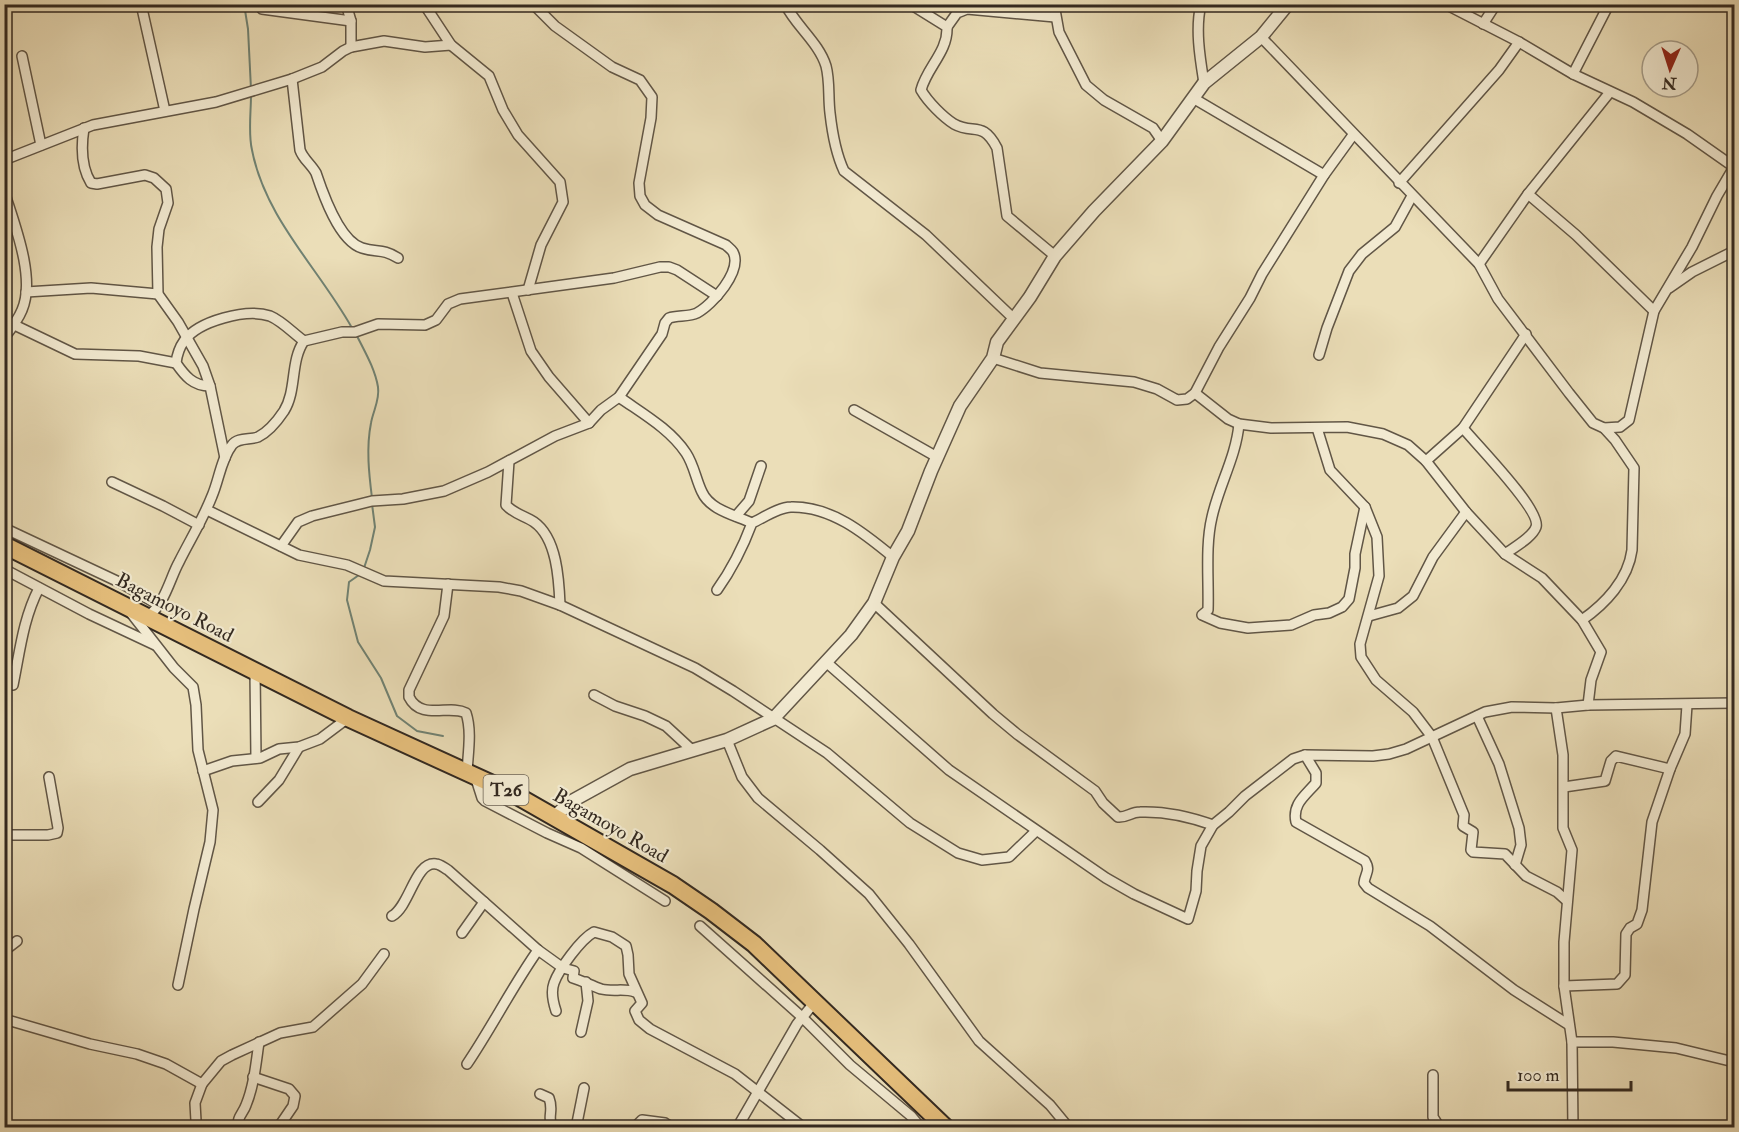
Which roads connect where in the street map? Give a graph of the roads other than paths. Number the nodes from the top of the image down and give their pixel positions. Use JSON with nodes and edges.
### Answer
{"nodes":[{"id":1,"x":141,"y":4,"type":"edge"},
{"id":2,"x":346,"y":4,"type":"edge"},
{"id":3,"x":424,"y":4,"type":"edge"},
{"id":4,"x":533,"y":4,"type":"edge"},
{"id":5,"x":785,"y":4,"type":"edge"},
{"id":6,"x":910,"y":4,"type":"edge"},
{"id":7,"x":1054,"y":4,"type":"edge"},
{"id":8,"x":1201,"y":4,"type":"edge"},
{"id":9,"x":1288,"y":4,"type":"edge"},
{"id":10,"x":1445,"y":4,"type":"edge"},
{"id":11,"x":1496,"y":4,"type":"edge"},
{"id":12,"x":1609,"y":4,"type":"edge"},
{"id":13,"x":262,"y":9,"type":"dead end"},
{"id":14,"x":1055,"y":17,"type":"junction"},
{"id":15,"x":351,"y":21,"type":"junction"},
{"id":16,"x":1483,"y":24,"type":"junction"},
{"id":17,"x":947,"y":27,"type":"junction"},
{"id":18,"x":1261,"y":37,"type":"junction"},
{"id":19,"x":1519,"y":42,"type":"junction"},
{"id":20,"x":451,"y":45,"type":"junction"},
{"id":21,"x":351,"y":47,"type":"junction"},
{"id":22,"x":22,"y":56,"type":"dead end"},
{"id":23,"x":1573,"y":74,"type":"junction"},
{"id":24,"x":292,"y":80,"type":"junction"},
{"id":25,"x":1204,"y":83,"type":"junction"},
{"id":26,"x":1610,"y":92,"type":"junction"},
{"id":27,"x":1193,"y":98,"type":"junction"},
{"id":28,"x":165,"y":111,"type":"junction"},
{"id":29,"x":84,"y":128,"type":"junction"},
{"id":30,"x":1353,"y":135,"type":"junction"},
{"id":31,"x":1162,"y":141,"type":"junction"},
{"id":32,"x":41,"y":145,"type":"junction"},
{"id":33,"x":4,"y":160,"type":"edge"},
{"id":34,"x":1324,"y":175,"type":"junction"},
{"id":35,"x":1399,"y":183,"type":"junction"},
{"id":36,"x":4,"y":191,"type":"edge"},
{"id":37,"x":1528,"y":194,"type":"junction"},
{"id":38,"x":1413,"y":196,"type":"junction"},
{"id":39,"x":1734,"y":251,"type":"edge"},
{"id":40,"x":1055,"y":256,"type":"junction"},
{"id":41,"x":398,"y":258,"type":"dead end"},
{"id":42,"x":1479,"y":264,"type":"junction"},
{"id":43,"x":1667,"y":289,"type":"junction"},
{"id":44,"x":528,"y":290,"type":"junction"},
{"id":45,"x":26,"y":292,"type":"junction"},
{"id":46,"x":512,"y":293,"type":"junction"},
{"id":47,"x":158,"y":294,"type":"junction"},
{"id":48,"x":717,"y":296,"type":"junction"},
{"id":49,"x":1654,"y":311,"type":"junction"},
{"id":50,"x":1013,"y":318,"type":"junction"},
{"id":51,"x":9,"y":323,"type":"edge"},
{"id":52,"x":1526,"y":334,"type":"junction"},
{"id":53,"x":4,"y":338,"type":"edge"},
{"id":54,"x":187,"y":338,"type":"junction"},
{"id":55,"x":304,"y":341,"type":"junction"},
{"id":56,"x":1319,"y":355,"type":"dead end"},
{"id":57,"x":993,"y":358,"type":"junction"},
{"id":58,"x":176,"y":363,"type":"junction"},
{"id":59,"x":210,"y":386,"type":"junction"},
{"id":60,"x":1195,"y":393,"type":"junction"},
{"id":61,"x":619,"y":398,"type":"junction"},
{"id":62,"x":854,"y":410,"type":"dead end"},
{"id":63,"x":590,"y":423,"type":"junction"},
{"id":64,"x":1239,"y":424,"type":"junction"},
{"id":65,"x":1317,"y":428,"type":"junction"},
{"id":66,"x":1463,"y":428,"type":"junction"},
{"id":67,"x":1604,"y":428,"type":"junction"},
{"id":68,"x":937,"y":457,"type":"junction"},
{"id":69,"x":225,"y":458,"type":"junction"},
{"id":70,"x":508,"y":461,"type":"junction"},
{"id":71,"x":1426,"y":461,"type":"junction"},
{"id":72,"x":761,"y":466,"type":"dead end"},
{"id":73,"x":112,"y":482,"type":"dead end"},
{"id":74,"x":1365,"y":507,"type":"junction"},
{"id":75,"x":207,"y":510,"type":"junction"},
{"id":76,"x":1466,"y":512,"type":"junction"},
{"id":77,"x":736,"y":516,"type":"junction"},
{"id":78,"x":752,"y":523,"type":"junction"},
{"id":79,"x":199,"y":525,"type":"junction"},
{"id":80,"x":4,"y":528,"type":"edge"},
{"id":81,"x":4,"y":545,"type":"edge"},
{"id":82,"x":280,"y":546,"type":"junction"},
{"id":83,"x":1505,"y":554,"type":"junction"},
{"id":84,"x":893,"y":557,"type":"junction"},
{"id":85,"x":4,"y":569,"type":"edge"},
{"id":86,"x":448,"y":584,"type":"junction"},
{"id":87,"x":39,"y":588,"type":"junction"},
{"id":88,"x":717,"y":590,"type":"dead end"},
{"id":89,"x":874,"y":603,"type":"junction"},
{"id":90,"x":124,"y":604,"type":"junction"},
{"id":91,"x":560,"y":605,"type":"junction"},
{"id":92,"x":153,"y":610,"type":"junction"},
{"id":93,"x":1369,"y":616,"type":"junction"},
{"id":94,"x":1581,"y":620,"type":"junction"},
{"id":95,"x":157,"y":646,"type":"junction"},
{"id":96,"x":826,"y":662,"type":"junction"},
{"id":97,"x":255,"y":671,"type":"junction"},
{"id":98,"x":13,"y":685,"type":"dead end"},
{"id":99,"x":594,"y":695,"type":"dead end"},
{"id":100,"x":1734,"y":703,"type":"edge"},
{"id":101,"x":1588,"y":705,"type":"junction"},
{"id":102,"x":1687,"y":705,"type":"junction"},
{"id":103,"x":1556,"y":708,"type":"junction"},
{"id":104,"x":1477,"y":716,"type":"junction"},
{"id":105,"x":348,"y":718,"type":"junction"},
{"id":106,"x":773,"y":719,"type":"junction"},
{"id":107,"x":1432,"y":736,"type":"junction"},
{"id":108,"x":727,"y":740,"type":"junction"},
{"id":109,"x":299,"y":747,"type":"junction"},
{"id":110,"x":692,"y":750,"type":"junction"},
{"id":111,"x":1305,"y":755,"type":"junction"},
{"id":112,"x":256,"y":758,"type":"junction"},
{"id":113,"x":1670,"y":769,"type":"junction"},
{"id":114,"x":203,"y":771,"type":"junction"},
{"id":115,"x":471,"y":774,"type":"junction"},
{"id":116,"x":50,"y":777,"type":"dead end"},
{"id":117,"x":1564,"y":787,"type":"junction"},
{"id":118,"x":258,"y":802,"type":"dead end"},
{"id":119,"x":555,"y":816,"type":"junction"},
{"id":120,"x":1213,"y":825,"type":"junction"},
{"id":121,"x":1036,"y":831,"type":"junction"},
{"id":122,"x":4,"y":835,"type":"edge"},
{"id":123,"x":584,"y":841,"type":"junction"},
{"id":124,"x":1515,"y":865,"type":"junction"},
{"id":125,"x":665,"y":901,"type":"dead end"},
{"id":126,"x":1567,"y":901,"type":"junction"},
{"id":127,"x":484,"y":902,"type":"junction"},
{"id":128,"x":392,"y":916,"type":"dead end"},
{"id":129,"x":700,"y":926,"type":"dead end"},
{"id":130,"x":462,"y":933,"type":"dead end"},
{"id":131,"x":16,"y":941,"type":"dead end"},
{"id":132,"x":538,"y":950,"type":"junction"},
{"id":133,"x":4,"y":951,"type":"edge"},
{"id":134,"x":384,"y":954,"type":"dead end"},
{"id":135,"x":563,"y":968,"type":"junction"},
{"id":136,"x":586,"y":982,"type":"junction"},
{"id":137,"x":178,"y":985,"type":"dead end"},
{"id":138,"x":1564,"y":986,"type":"junction"},
{"id":139,"x":636,"y":992,"type":"junction"},
{"id":140,"x":814,"y":1003,"type":"junction"},
{"id":141,"x":556,"y":1011,"type":"dead end"},
{"id":142,"x":802,"y":1017,"type":"junction"},
{"id":143,"x":4,"y":1019,"type":"edge"},
{"id":144,"x":1569,"y":1025,"type":"junction"},
{"id":145,"x":581,"y":1032,"type":"dead end"},
{"id":146,"x":259,"y":1042,"type":"junction"},
{"id":147,"x":1572,"y":1042,"type":"junction"},
{"id":148,"x":1733,"y":1063,"type":"edge"},
{"id":149,"x":467,"y":1064,"type":"dead end"},
{"id":150,"x":1433,"y":1075,"type":"dead end"},
{"id":151,"x":253,"y":1077,"type":"junction"},
{"id":152,"x":202,"y":1084,"type":"junction"},
{"id":153,"x":584,"y":1088,"type":"dead end"},
{"id":154,"x":757,"y":1092,"type":"junction"},
{"id":155,"x":540,"y":1094,"type":"dead end"},
{"id":156,"x":196,"y":1121,"type":"dead end"},
{"id":157,"x":238,"y":1128,"type":"edge"},
{"id":158,"x":278,"y":1128,"type":"edge"},
{"id":159,"x":552,"y":1128,"type":"edge"},
{"id":160,"x":576,"y":1128,"type":"edge"},
{"id":161,"x":634,"y":1128,"type":"edge"},
{"id":162,"x":673,"y":1128,"type":"edge"},
{"id":163,"x":737,"y":1128,"type":"edge"},
{"id":164,"x":804,"y":1128,"type":"edge"},
{"id":165,"x":921,"y":1128,"type":"edge"},
{"id":166,"x":946,"y":1128,"type":"edge"},
{"id":167,"x":1069,"y":1128,"type":"edge"},
{"id":168,"x":1440,"y":1128,"type":"edge"},
{"id":169,"x":1573,"y":1128,"type":"edge"}],
"edges":[{"from":1,"to":28,"type":"street"},
{"from":2,"to":15,"type":"street"},
{"from":3,"to":20,"type":"street"},
{"from":4,"to":48,"type":"street"},
{"from":5,"to":50,"type":"street"},
{"from":6,"to":17,"type":"street"},
{"from":7,"to":14,"type":"street"},
{"from":8,"to":25,"type":"street"},
{"from":9,"to":18,"type":"street"},
{"from":10,"to":16,"type":"street"},
{"from":11,"to":16,"type":"street"},
{"from":12,"to":23,"type":"street"},
{"from":13,"to":15,"type":"street"},
{"from":14,"to":17,"type":"street"},
{"from":14,"to":31,"type":"street"},
{"from":15,"to":21,"type":"street"},
{"from":16,"to":19,"type":"street"},
{"from":17,"to":40,"type":"street"},
{"from":18,"to":25,"type":"street"},
{"from":18,"to":30,"type":"street"},
{"from":19,"to":23,"type":"street"},
{"from":19,"to":35,"type":"street"},
{"from":20,"to":21,"type":"street"},
{"from":20,"to":44,"type":"street"},
{"from":21,"to":24,"type":"street"},
{"from":22,"to":32,"type":"street"},
{"from":23,"to":26,"type":"street"},
{"from":24,"to":28,"type":"street"},
{"from":24,"to":41,"type":"street"},
{"from":25,"to":27,"type":"street"},
{"from":26,"to":37,"type":"street"},
{"from":26,"to":43,"type":"street"},
{"from":27,"to":31,"type":"street"},
{"from":27,"to":34,"type":"street"},
{"from":28,"to":29,"type":"street"},
{"from":29,"to":32,"type":"street"},
{"from":29,"to":47,"type":"street"},
{"from":30,"to":34,"type":"street"},
{"from":30,"to":35,"type":"street"},
{"from":31,"to":40,"type":"street"},
{"from":32,"to":33,"type":"street"},
{"from":34,"to":60,"type":"street"},
{"from":35,"to":38,"type":"street"},
{"from":36,"to":45,"type":"street"},
{"from":37,"to":42,"type":"street"},
{"from":37,"to":49,"type":"street"},
{"from":38,"to":42,"type":"street"},
{"from":38,"to":56,"type":"street"},
{"from":39,"to":43,"type":"street"},
{"from":40,"to":50,"type":"street"},
{"from":42,"to":52,"type":"street"},
{"from":43,"to":49,"type":"street"},
{"from":44,"to":46,"type":"street"},
{"from":44,"to":48,"type":"street"},
{"from":45,"to":47,"type":"street"},
{"from":45,"to":51,"type":"street"},
{"from":46,"to":55,"type":"street"},
{"from":46,"to":63,"type":"street"},
{"from":47,"to":54,"type":"street"},
{"from":48,"to":61,"type":"street"},
{"from":49,"to":67,"type":"street"},
{"from":50,"to":57,"type":"street"},
{"from":51,"to":53,"type":"street"},
{"from":51,"to":58,"type":"street"},
{"from":52,"to":66,"type":"street"},
{"from":52,"to":67,"type":"street"},
{"from":54,"to":55,"type":"street"},
{"from":54,"to":58,"type":"street"},
{"from":54,"to":59,"type":"street"},
{"from":55,"to":69,"type":"street"},
{"from":57,"to":60,"type":"street"},
{"from":57,"to":68,"type":"street"},
{"from":58,"to":59,"type":"street"},
{"from":59,"to":69,"type":"street"},
{"from":60,"to":64,"type":"street"},
{"from":61,"to":63,"type":"street"},
{"from":61,"to":77,"type":"street"},
{"from":62,"to":68,"type":"street"},
{"from":63,"to":70,"type":"street"},
{"from":64,"to":65,"type":"street"},
{"from":64,"to":74,"type":"street"},
{"from":65,"to":71,"type":"street"},
{"from":65,"to":74,"type":"street"},
{"from":66,"to":71,"type":"street"},
{"from":66,"to":83,"type":"street"},
{"from":67,"to":94,"type":"street"},
{"from":68,"to":84,"type":"street"},
{"from":69,"to":75,"type":"street"},
{"from":70,"to":82,"type":"street"},
{"from":70,"to":91,"type":"street"},
{"from":71,"to":76,"type":"street"},
{"from":72,"to":77,"type":"street"},
{"from":73,"to":79,"type":"street"},
{"from":74,"to":93,"type":"street"},
{"from":75,"to":79,"type":"street"},
{"from":75,"to":82,"type":"street"},
{"from":76,"to":83,"type":"street"},
{"from":76,"to":93,"type":"street"},
{"from":77,"to":78,"type":"street"},
{"from":78,"to":84,"type":"street"},
{"from":78,"to":88,"type":"street"},
{"from":79,"to":92,"type":"street"},
{"from":80,"to":92,"type":"street"},
{"from":81,"to":90,"type":"highway","name":"Bagamoyo Road","number":"T26"},
{"from":82,"to":86,"type":"street"},
{"from":83,"to":94,"type":"street"},
{"from":84,"to":89,"type":"street"},
{"from":85,"to":87,"type":"street"},
{"from":86,"to":91,"type":"street"},
{"from":86,"to":115,"type":"street"},
{"from":87,"to":95,"type":"street"},
{"from":87,"to":98,"type":"street"},
{"from":89,"to":96,"type":"street"},
{"from":89,"to":120,"type":"street"},
{"from":90,"to":92,"type":"highway","name":"Bagamoyo Road","number":"T26"},
{"from":90,"to":95,"type":"street"},
{"from":91,"to":106,"type":"street"},
{"from":92,"to":97,"type":"highway","name":"Bagamoyo Road","number":"T26"},
{"from":93,"to":107,"type":"street"},
{"from":94,"to":101,"type":"street"},
{"from":95,"to":114,"type":"street"},
{"from":96,"to":106,"type":"street"},
{"from":96,"to":121,"type":"street"},
{"from":97,"to":105,"type":"highway","name":"Bagamoyo Road","number":"T26"},
{"from":97,"to":112,"type":"street"},
{"from":99,"to":110,"type":"street"},
{"from":100,"to":102,"type":"street"},
{"from":101,"to":102,"type":"street"},
{"from":101,"to":103,"type":"street"},
{"from":102,"to":113,"type":"street"},
{"from":103,"to":104,"type":"street"},
{"from":103,"to":117,"type":"street"},
{"from":104,"to":107,"type":"street"},
{"from":104,"to":124,"type":"street"},
{"from":105,"to":109,"type":"street"},
{"from":105,"to":115,"type":"highway","name":"Bagamoyo Road","number":"T26"},
{"from":106,"to":108,"type":"street"},
{"from":106,"to":121,"type":"street"},
{"from":107,"to":111,"type":"street"},
{"from":107,"to":124,"type":"street"},
{"from":108,"to":110,"type":"street"},
{"from":108,"to":167,"type":"street"},
{"from":109,"to":112,"type":"street"},
{"from":109,"to":118,"type":"street"},
{"from":110,"to":119,"type":"street"},
{"from":111,"to":120,"type":"street"},
{"from":111,"to":144,"type":"street"},
{"from":112,"to":114,"type":"street"},
{"from":113,"to":117,"type":"street"},
{"from":113,"to":138,"type":"street"},
{"from":114,"to":137,"type":"street"},
{"from":115,"to":119,"type":"highway","name":"Bagamoyo Road","number":"T26"},
{"from":115,"to":123,"type":"street"},
{"from":116,"to":122,"type":"street"},
{"from":117,"to":126,"type":"street"},
{"from":119,"to":123,"type":"highway","name":"Bagamoyo Road","number":"T26"},
{"from":120,"to":121,"type":"street"},
{"from":123,"to":125,"type":"street"},
{"from":123,"to":140,"type":"highway","name":"Bagamoyo Road","number":"T26"},
{"from":124,"to":126,"type":"street"},
{"from":126,"to":138,"type":"street"},
{"from":127,"to":128,"type":"street"},
{"from":127,"to":130,"type":"street"},
{"from":127,"to":132,"type":"street"},
{"from":129,"to":142,"type":"street"},
{"from":131,"to":133,"type":"street"},
{"from":132,"to":135,"type":"street"},
{"from":132,"to":149,"type":"street"},
{"from":134,"to":146,"type":"street"},
{"from":135,"to":136,"type":"street"},
{"from":135,"to":139,"type":"street"},
{"from":135,"to":141,"type":"street"},
{"from":136,"to":139,"type":"street"},
{"from":136,"to":145,"type":"street"},
{"from":138,"to":144,"type":"street"},
{"from":139,"to":154,"type":"street"},
{"from":140,"to":142,"type":"street"},
{"from":140,"to":166,"type":"highway","name":"Bagamoyo Road","number":"T26"},
{"from":142,"to":154,"type":"street"},
{"from":142,"to":165,"type":"street"},
{"from":143,"to":152,"type":"street"},
{"from":144,"to":147,"type":"street"},
{"from":146,"to":151,"type":"street"},
{"from":146,"to":152,"type":"street"},
{"from":147,"to":148,"type":"street"},
{"from":147,"to":169,"type":"street"},
{"from":150,"to":168,"type":"street"},
{"from":151,"to":157,"type":"street"},
{"from":151,"to":158,"type":"street"},
{"from":152,"to":156,"type":"street"},
{"from":153,"to":160,"type":"street"},
{"from":154,"to":163,"type":"street"},
{"from":154,"to":164,"type":"street"},
{"from":155,"to":159,"type":"street"},
{"from":161,"to":162,"type":"street"}]}
